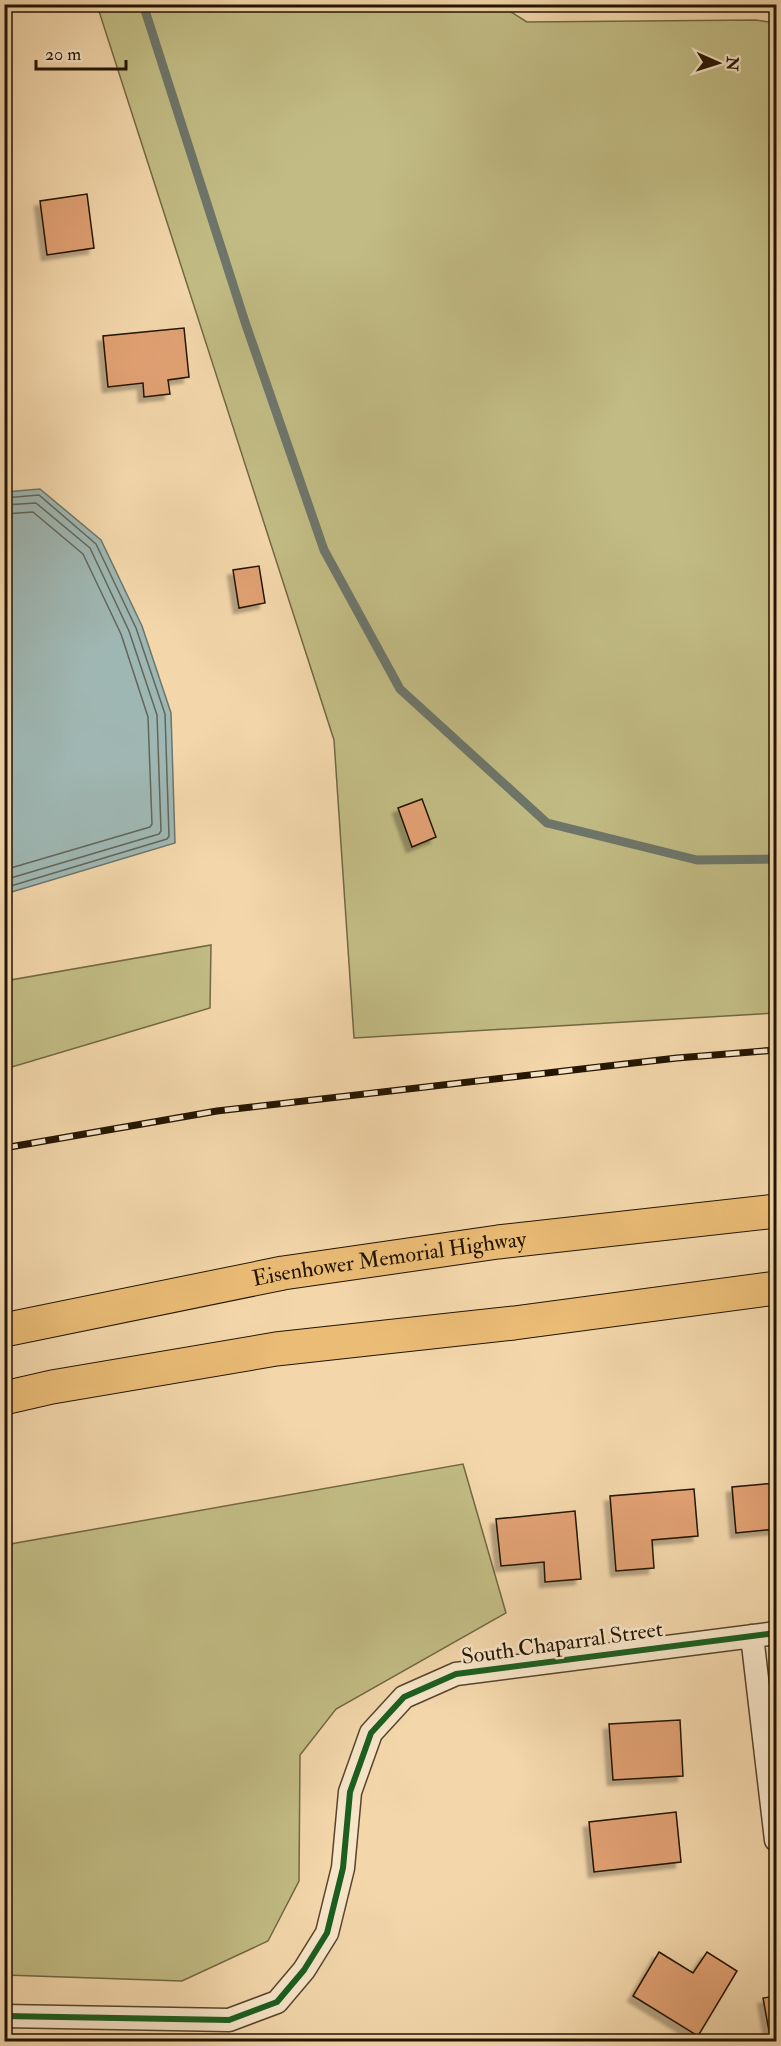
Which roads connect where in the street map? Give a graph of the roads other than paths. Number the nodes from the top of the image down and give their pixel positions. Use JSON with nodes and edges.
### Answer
{"nodes":[{"id":1,"x":777,"y":1211,"type":"edge"},
{"id":2,"x":777,"y":1288,"type":"edge"},
{"id":3,"x":4,"y":1330,"type":"edge"},
{"id":4,"x":4,"y":1398,"type":"edge"},
{"id":5,"x":777,"y":1633,"type":"edge"},
{"id":6,"x":752,"y":1636,"type":"junction"},
{"id":7,"x":777,"y":1840,"type":"edge"},
{"id":8,"x":4,"y":2016,"type":"edge"}],
"edges":[{"from":1,"to":3,"type":"main road","name":"Eisenhower Memorial Highway"},
{"from":2,"to":4,"type":"main road"},
{"from":5,"to":6,"type":"street","name":"South Chaparral Street"},
{"from":6,"to":7,"type":"street"},
{"from":6,"to":8,"type":"street","name":"South Chaparral Street"}]}
